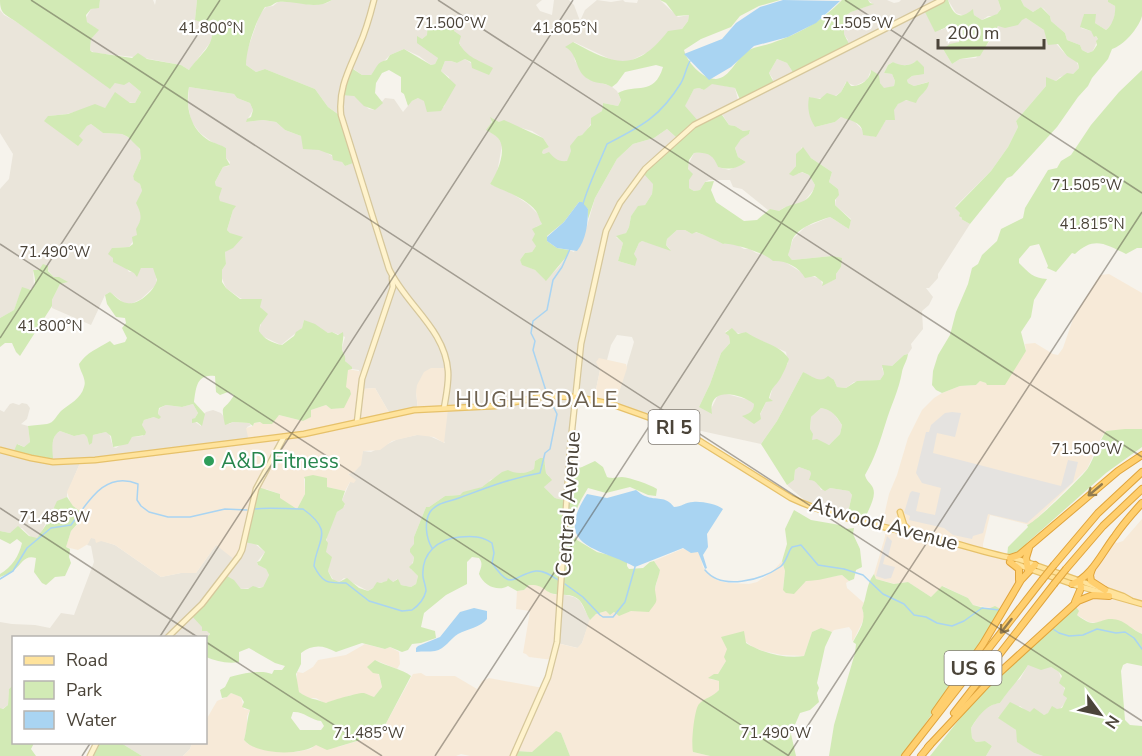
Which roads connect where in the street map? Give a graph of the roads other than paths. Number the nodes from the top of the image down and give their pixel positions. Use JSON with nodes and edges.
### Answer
{"nodes":[{"id":1,"x":374,"y":0,"type":"edge"},
{"id":2,"x":942,"y":0,"type":"edge"},
{"id":3,"x":392,"y":276,"type":"junction"},
{"id":4,"x":576,"y":397,"type":"junction"},
{"id":5,"x":444,"y":408,"type":"junction"},
{"id":6,"x":357,"y":423,"type":"junction"},
{"id":7,"x":284,"y":437,"type":"junction"},
{"id":8,"x":0,"y":450,"type":"edge"},
{"id":9,"x":1142,"y":455,"type":"edge"},
{"id":10,"x":1142,"y":472,"type":"edge"},
{"id":11,"x":1142,"y":489,"type":"edge"},
{"id":12,"x":1142,"y":503,"type":"edge"},
{"id":13,"x":900,"y":512,"type":"dead end"},
{"id":14,"x":911,"y":532,"type":"junction"},
{"id":15,"x":1038,"y":539,"type":"junction"},
{"id":16,"x":1009,"y":559,"type":"junction"},
{"id":17,"x":1026,"y":562,"type":"junction"},
{"id":18,"x":1095,"y":563,"type":"junction"},
{"id":19,"x":1035,"y":565,"type":"junction"},
{"id":20,"x":1028,"y":570,"type":"junction"},
{"id":21,"x":1018,"y":584,"type":"junction"},
{"id":22,"x":1072,"y":584,"type":"joint"},
{"id":23,"x":1080,"y":584,"type":"junction"},
{"id":24,"x":1107,"y":592,"type":"junction"},
{"id":25,"x":1142,"y":604,"type":"edge"},
{"id":26,"x":1069,"y":609,"type":"junction"},
{"id":27,"x":169,"y":636,"type":"edge"},
{"id":28,"x":919,"y":738,"type":"junction"},
{"id":29,"x":928,"y":747,"type":"junction"},
{"id":30,"x":513,"y":756,"type":"edge"},
{"id":31,"x":905,"y":756,"type":"edge"},
{"id":32,"x":921,"y":756,"type":"edge"}],
"edges":[{"from":1,"to":3,"type":"street"},
{"from":2,"to":4,"type":"street","name":"Central Avenue"},
{"from":3,"to":5,"type":"street"},
{"from":3,"to":6,"type":"street"},
{"from":4,"to":5,"type":"main road","name":"Atwood Avenue","number":"RI 5"},
{"from":4,"to":14,"type":"main road","name":"Atwood Avenue","number":"RI 5"},
{"from":4,"to":30,"type":"street","name":"Central Avenue"},
{"from":5,"to":6,"type":"main road","name":"Atwood Avenue","number":"RI 5"},
{"from":6,"to":7,"type":"main road","name":"Atwood Avenue","number":"RI 5"},
{"from":7,"to":8,"type":"main road","name":"Atwood Avenue","number":"RI 5"},
{"from":7,"to":27,"type":"street"},
{"from":9,"to":15,"type":"highway","one_way":true},
{"from":10,"to":28,"type":"highway","number":"US 6","one_way":true,"bridge":true},
{"from":11,"to":29,"type":"highway","number":"US 6","bridge":true},
{"from":12,"to":18,"type":"highway"},
{"from":13,"to":14,"type":"main road"},
{"from":14,"to":16,"type":"main road","name":"Atwood Avenue","number":"RI 5"},
{"from":15,"to":16,"type":"highway"},
{"from":15,"to":17,"type":"highway"},
{"from":16,"to":17,"type":"main road","name":"Atwood Avenue","number":"RI 5"},
{"from":16,"to":20,"type":"main road","name":"Atwood Avenue","number":"RI 5"},
{"from":16,"to":21,"type":"highway"},
{"from":17,"to":19,"type":"main road","name":"Atwood Avenue","number":"RI 5"},
{"from":17,"to":20,"type":"highway"},
{"from":18,"to":23,"type":"highway"},
{"from":18,"to":24,"type":"highway"},
{"from":19,"to":20,"type":"highway"},
{"from":19,"to":23,"type":"main road","name":"Atwood Avenue","number":"RI 5"},
{"from":20,"to":21,"type":"highway"},
{"from":20,"to":22,"type":"main road","name":"Atwood Avenue","number":"RI 5"},
{"from":21,"to":28,"type":"highway"},
{"from":22,"to":23,"type":"highway"},
{"from":23,"to":24,"type":"main road","name":"Atwood Avenue","number":"RI 5"},
{"from":23,"to":26,"type":"highway"},
{"from":24,"to":25,"type":"main road","name":"Atwood Avenue","number":"RI 5"},
{"from":24,"to":26,"type":"highway"},
{"from":26,"to":29,"type":"highway"},
{"from":28,"to":31,"type":"highway","number":"US 6"},
{"from":29,"to":32,"type":"highway","number":"US 6"}]}
